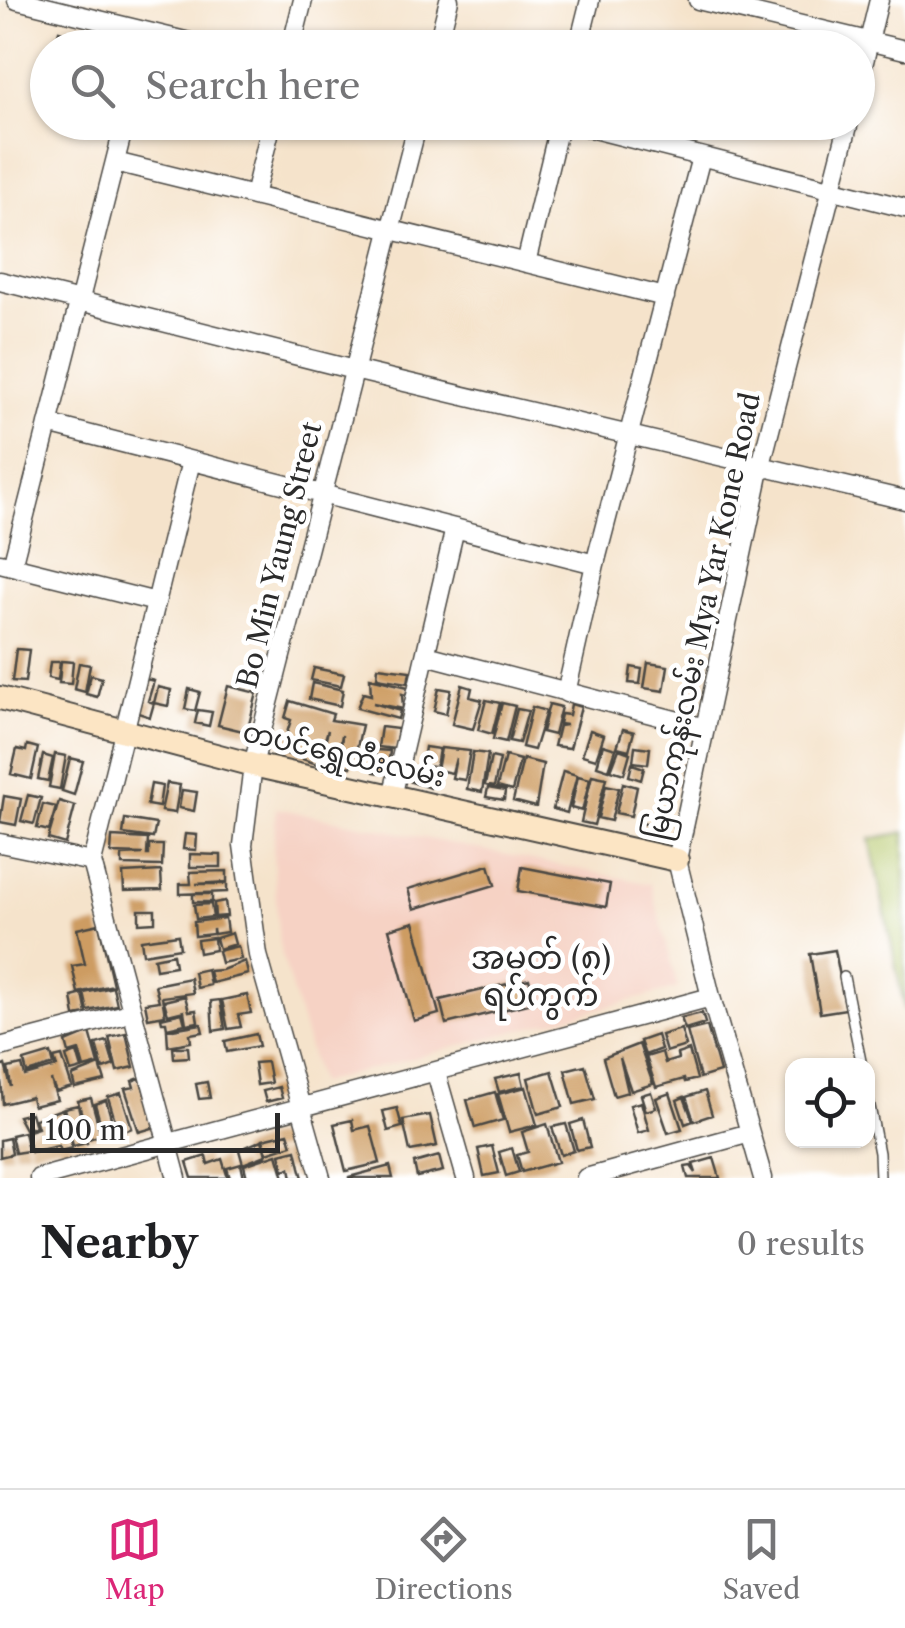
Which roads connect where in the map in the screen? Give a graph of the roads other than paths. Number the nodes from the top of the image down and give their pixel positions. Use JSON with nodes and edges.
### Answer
{"nodes":[{"id":1,"x":17,"y":0,"type":"edge"},
{"id":2,"x":303,"y":0,"type":"edge"},
{"id":3,"x":449,"y":0,"type":"edge"},
{"id":4,"x":590,"y":0,"type":"edge"},
{"id":5,"x":698,"y":0,"type":"edge"},
{"id":6,"x":879,"y":0,"type":"edge"},
{"id":7,"x":114,"y":30,"type":"edge"},
{"id":8,"x":296,"y":30,"type":"edge"},
{"id":9,"x":442,"y":30,"type":"edge"},
{"id":10,"x":582,"y":30,"type":"edge"},
{"id":11,"x":826,"y":30,"type":"edge"},
{"id":12,"x":871,"y":30,"type":"edge"},
{"id":13,"x":875,"y":42,"type":"edge"},
{"id":14,"x":905,"y":50,"type":"edge"},
{"id":15,"x":120,"y":140,"type":"edge"},
{"id":16,"x":268,"y":140,"type":"edge"},
{"id":17,"x":413,"y":140,"type":"edge"},
{"id":18,"x":558,"y":140,"type":"edge"},
{"id":19,"x":634,"y":140,"type":"edge"},
{"id":20,"x":845,"y":140,"type":"edge"},
{"id":21,"x":701,"y":157,"type":"junction"},
{"id":22,"x":115,"y":162,"type":"junction"},
{"id":23,"x":833,"y":188,"type":"junction"},
{"id":24,"x":254,"y":196,"type":"junction"},
{"id":25,"x":905,"y":208,"type":"edge"},
{"id":26,"x":390,"y":230,"type":"junction"},
{"id":27,"x":526,"y":262,"type":"junction"},
{"id":28,"x":0,"y":282,"type":"edge"},
{"id":29,"x":665,"y":297,"type":"junction"},
{"id":30,"x":80,"y":301,"type":"junction"},
{"id":31,"x":354,"y":370,"type":"junction"},
{"id":32,"x":48,"y":424,"type":"junction"},
{"id":33,"x":630,"y":436,"type":"junction"},
{"id":34,"x":191,"y":461,"type":"junction"},
{"id":35,"x":761,"y":464,"type":"junction"},
{"id":36,"x":323,"y":495,"type":"junction"},
{"id":37,"x":905,"y":500,"type":"edge"},
{"id":38,"x":455,"y":528,"type":"junction"},
{"id":39,"x":6,"y":564,"type":"edge"},
{"id":40,"x":595,"y":564,"type":"junction"},
{"id":41,"x":156,"y":602,"type":"junction"},
{"id":42,"x":426,"y":654,"type":"junction"},
{"id":43,"x":566,"y":693,"type":"junction"},
{"id":44,"x":0,"y":698,"type":"edge"},
{"id":45,"x":705,"y":728,"type":"junction"},
{"id":46,"x":124,"y":730,"type":"junction"},
{"id":47,"x":253,"y":765,"type":"junction"},
{"id":48,"x":392,"y":797,"type":"junction"},
{"id":49,"x":0,"y":843,"type":"edge"},
{"id":50,"x":677,"y":860,"type":"junction"},
{"id":51,"x":92,"y":862,"type":"junction"},
{"id":52,"x":844,"y":977,"type":"dead end"},
{"id":53,"x":711,"y":997,"type":"junction"},
{"id":54,"x":130,"y":1013,"type":"junction"},
{"id":55,"x":0,"y":1047,"type":"edge"},
{"id":56,"x":860,"y":1058,"type":"edge"},
{"id":57,"x":436,"y":1072,"type":"junction"},
{"id":58,"x":301,"y":1110,"type":"junction"},
{"id":59,"x":875,"y":1132,"type":"edge"},
{"id":60,"x":750,"y":1133,"type":"junction"},
{"id":61,"x":168,"y":1144,"type":"junction"},
{"id":62,"x":614,"y":1174,"type":"edge"},
{"id":63,"x":40,"y":1178,"type":"edge"},
{"id":64,"x":177,"y":1178,"type":"edge"},
{"id":65,"x":321,"y":1178,"type":"edge"},
{"id":66,"x":466,"y":1178,"type":"edge"},
{"id":67,"x":586,"y":1178,"type":"edge"},
{"id":68,"x":763,"y":1178,"type":"edge"},
{"id":69,"x":880,"y":1178,"type":"edge"}],
"edges":[{"from":1,"to":7,"type":"street"},
{"from":2,"to":8,"type":"street"},
{"from":3,"to":9,"type":"street"},
{"from":4,"to":10,"type":"street"},
{"from":5,"to":11,"type":"street"},
{"from":6,"to":12,"type":"street"},
{"from":13,"to":14,"type":"street"},
{"from":15,"to":22,"type":"street"},
{"from":16,"to":24,"type":"street"},
{"from":17,"to":26,"type":"street","name":"Bo Min Yaung Street"},
{"from":18,"to":27,"type":"street"},
{"from":19,"to":21,"type":"street"},
{"from":20,"to":23,"type":"street","name":"မြယာကုန်းလမ်း Mya Yar Kone Road"},
{"from":21,"to":23,"type":"street"},
{"from":21,"to":29,"type":"street"},
{"from":22,"to":24,"type":"street"},
{"from":22,"to":30,"type":"street"},
{"from":23,"to":25,"type":"street"},
{"from":23,"to":35,"type":"street","name":"မြယာကုန်းလမ်း Mya Yar Kone Road"},
{"from":24,"to":26,"type":"street"},
{"from":26,"to":27,"type":"street"},
{"from":26,"to":31,"type":"street","name":"Bo Min Yaung Street"},
{"from":27,"to":29,"type":"street"},
{"from":28,"to":30,"type":"street"},
{"from":29,"to":33,"type":"street"},
{"from":30,"to":31,"type":"street"},
{"from":30,"to":32,"type":"street"},
{"from":31,"to":33,"type":"street"},
{"from":31,"to":36,"type":"street","name":"Bo Min Yaung Street"},
{"from":32,"to":34,"type":"street"},
{"from":32,"to":39,"type":"street"},
{"from":33,"to":35,"type":"street"},
{"from":33,"to":40,"type":"street"},
{"from":34,"to":36,"type":"street"},
{"from":34,"to":41,"type":"street"},
{"from":35,"to":37,"type":"street"},
{"from":35,"to":45,"type":"street","name":"မြယာကုန်းလမ်း Mya Yar Kone Road"},
{"from":36,"to":38,"type":"street"},
{"from":36,"to":47,"type":"street","name":"Bo Min Yaung Street"},
{"from":38,"to":40,"type":"street"},
{"from":38,"to":42,"type":"street"},
{"from":39,"to":41,"type":"street"},
{"from":40,"to":43,"type":"street"},
{"from":41,"to":46,"type":"street"},
{"from":42,"to":43,"type":"street"},
{"from":42,"to":48,"type":"street"},
{"from":43,"to":45,"type":"street"},
{"from":44,"to":46,"type":"street","name":"တပင်ရွှေထီးလမ်း"},
{"from":45,"to":50,"type":"street","name":"မြယာကုန်းလမ်း Mya Yar Kone Road"},
{"from":46,"to":47,"type":"street","name":"တပင်ရွှေထီးလမ်း"},
{"from":46,"to":51,"type":"street"},
{"from":47,"to":48,"type":"street","name":"တပင်ရွှေထီးလမ်း"},
{"from":47,"to":58,"type":"street","name":"Bo Min Yaung Street"},
{"from":48,"to":50,"type":"street","name":"တပင်ရွှေထီးလမ်း"},
{"from":49,"to":51,"type":"street"},
{"from":50,"to":53,"type":"street","name":"မြယာကုန်းလမ်း Mya Yar Kone Road"},
{"from":51,"to":54,"type":"street"},
{"from":52,"to":56,"type":"lane"},
{"from":53,"to":57,"type":"street"},
{"from":53,"to":60,"type":"street","name":"မြယာကုန်းလမ်း Mya Yar Kone Road"},
{"from":54,"to":55,"type":"street"},
{"from":54,"to":61,"type":"street"},
{"from":57,"to":58,"type":"street"},
{"from":57,"to":66,"type":"street"},
{"from":58,"to":61,"type":"street"},
{"from":58,"to":65,"type":"street","name":"Bo Min Yaung Street"},
{"from":59,"to":69,"type":"lane"},
{"from":60,"to":62,"type":"street"},
{"from":60,"to":68,"type":"street","name":"မြယာကုန်းလမ်း Mya Yar Kone Road"},
{"from":61,"to":63,"type":"street"},
{"from":61,"to":64,"type":"street"},
{"from":62,"to":67,"type":"street"}]}
